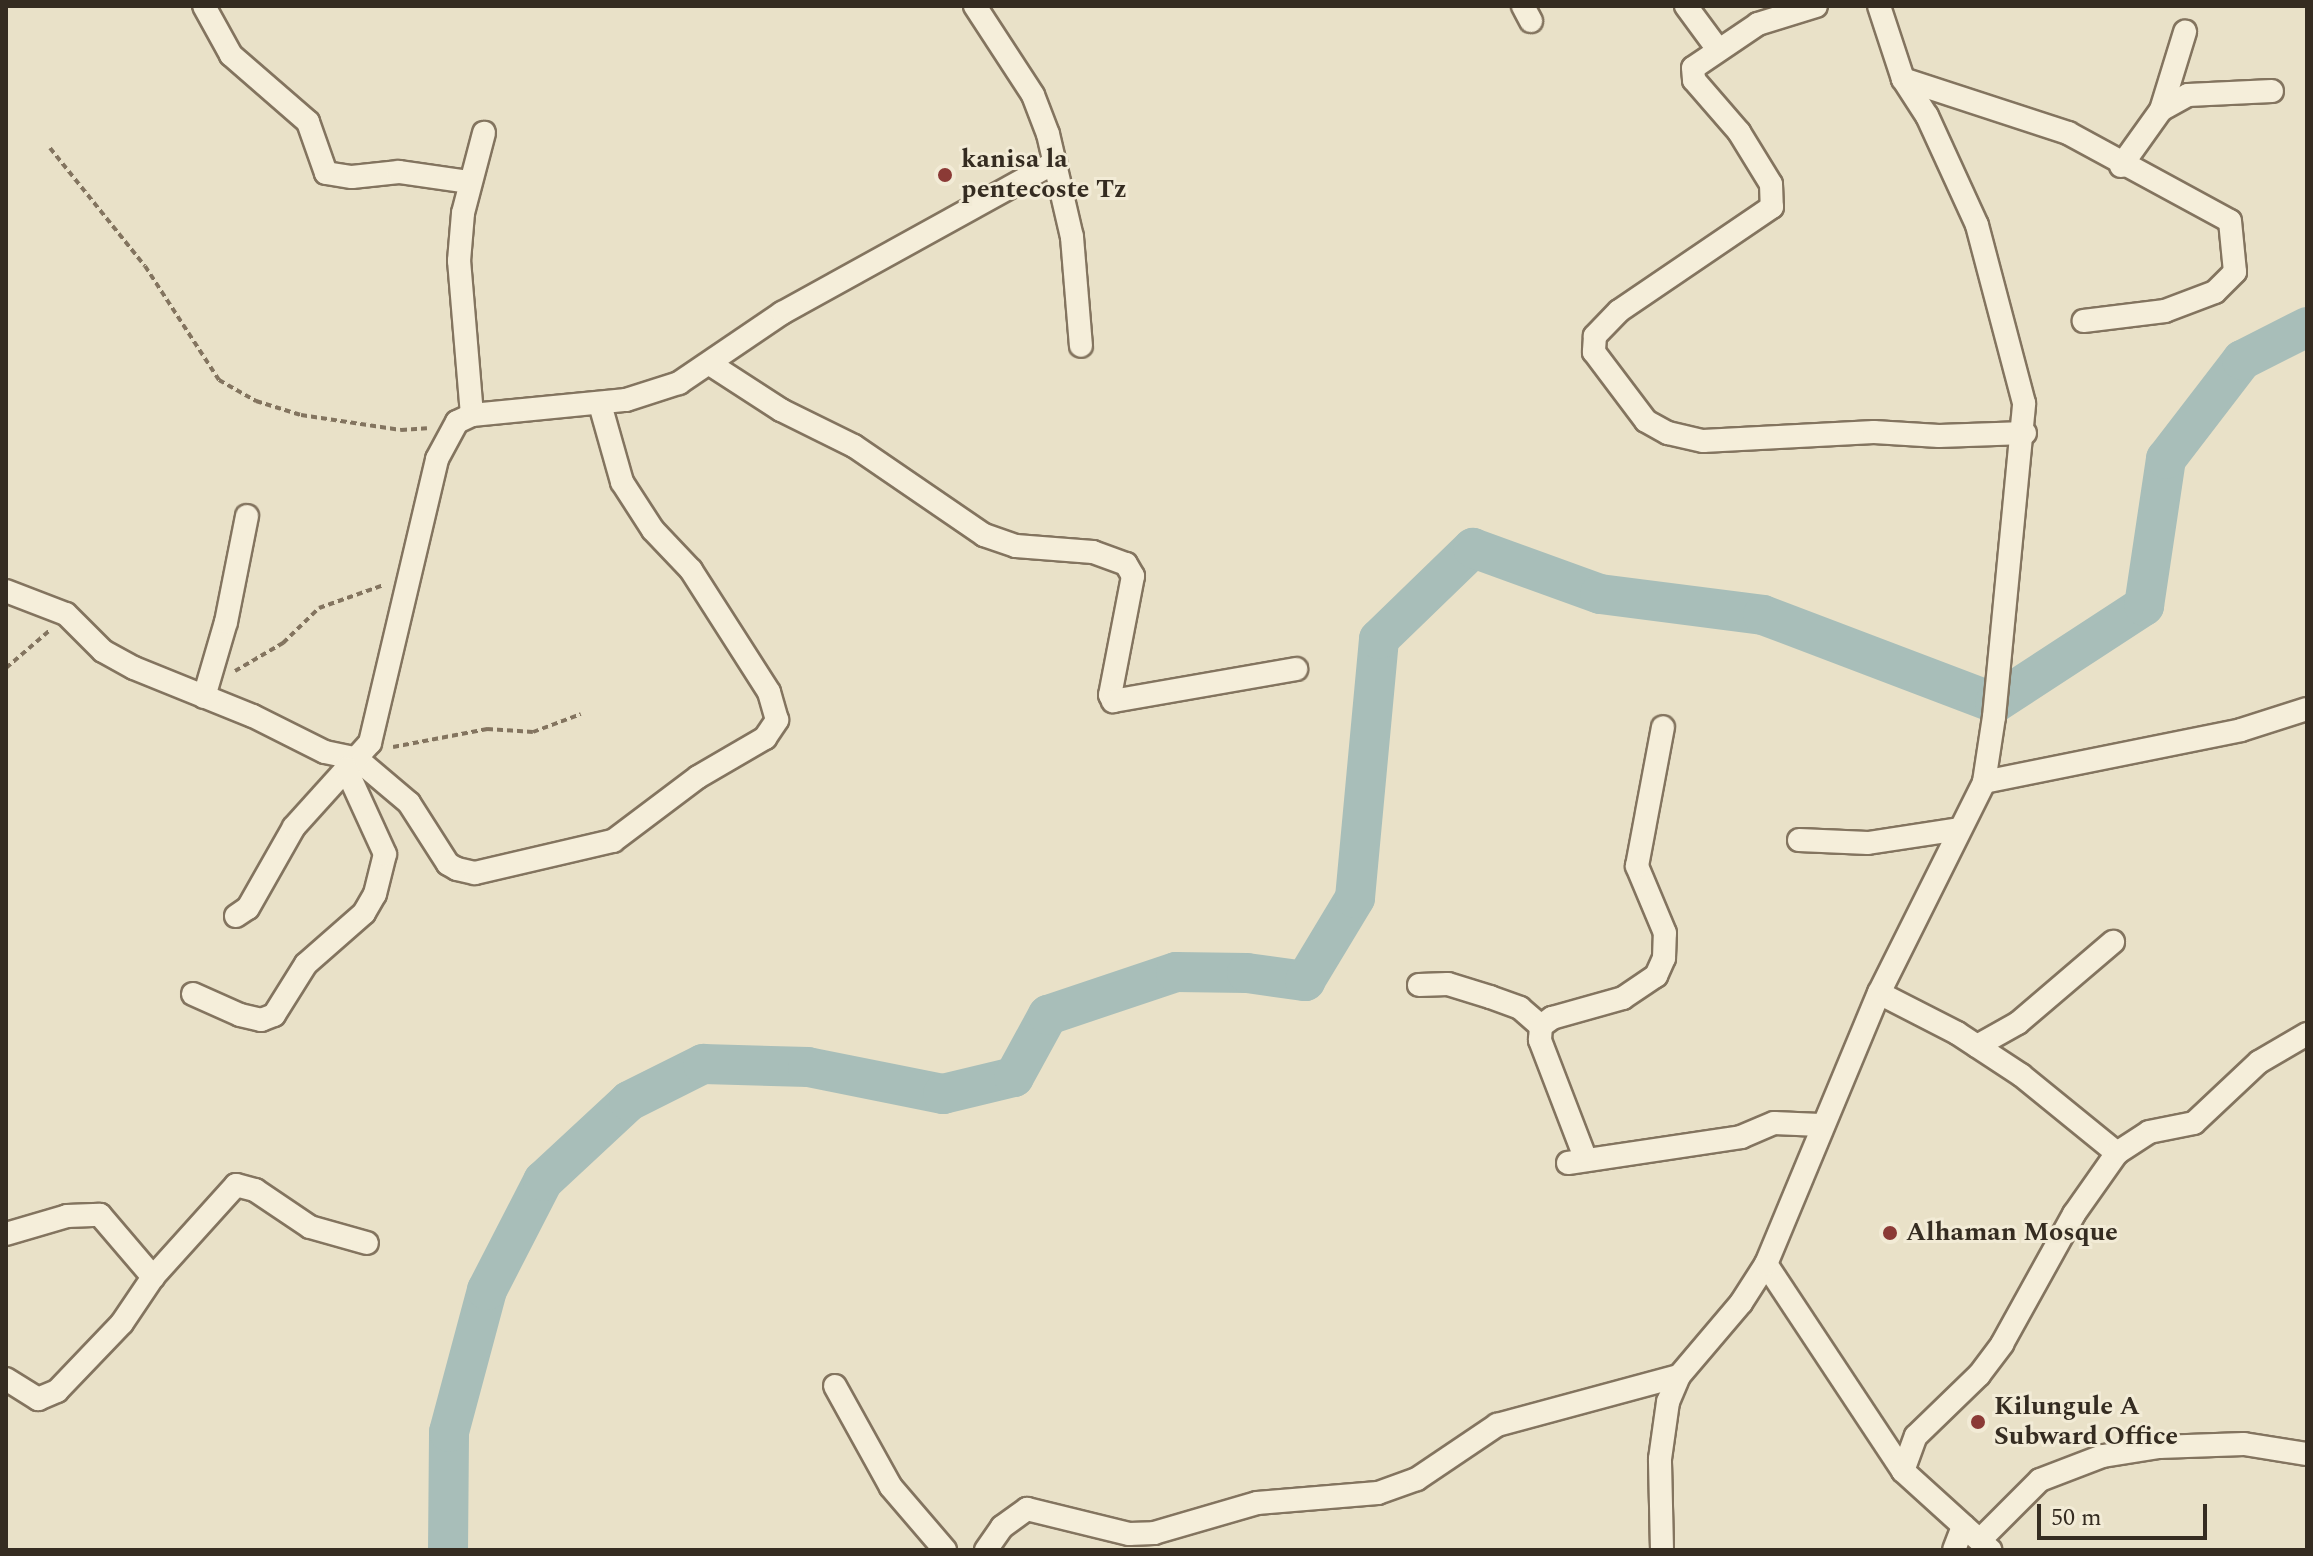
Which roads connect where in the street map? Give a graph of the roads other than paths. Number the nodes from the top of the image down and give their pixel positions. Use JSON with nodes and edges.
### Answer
{"nodes":[{"id":1,"x":204,"y":6,"type":"edge"},
{"id":2,"x":975,"y":6,"type":"edge"},
{"id":3,"x":1686,"y":6,"type":"edge"},
{"id":4,"x":1816,"y":6,"type":"edge"},
{"id":5,"x":1879,"y":6,"type":"edge"},
{"id":6,"x":2185,"y":32,"type":"dead end"},
{"id":7,"x":1717,"y":48,"type":"junction"},
{"id":8,"x":1903,"y":79,"type":"junction"},
{"id":9,"x":2272,"y":91,"type":"dead end"},
{"id":10,"x":2161,"y":110,"type":"junction"},
{"id":11,"x":484,"y":133,"type":"dead end"},
{"id":12,"x":1055,"y":162,"type":"junction"},
{"id":13,"x":2121,"y":166,"type":"junction"},
{"id":14,"x":469,"y":182,"type":"junction"},
{"id":15,"x":2084,"y":321,"type":"dead end"},
{"id":16,"x":1081,"y":346,"type":"dead end"},
{"id":17,"x":710,"y":364,"type":"junction"},
{"id":18,"x":600,"y":404,"type":"junction"},
{"id":19,"x":464,"y":418,"type":"junction"},
{"id":20,"x":2025,"y":433,"type":"junction"},
{"id":21,"x":247,"y":516,"type":"dead end"},
{"id":22,"x":6,"y":591,"type":"edge"},
{"id":23,"x":1296,"y":669,"type":"dead end"},
{"id":24,"x":207,"y":688,"type":"junction"},
{"id":25,"x":2307,"y":709,"type":"edge"},
{"id":26,"x":1663,"y":727,"type":"dead end"},
{"id":27,"x":356,"y":759,"type":"junction"},
{"id":28,"x":1984,"y":782,"type":"junction"},
{"id":29,"x":1959,"y":829,"type":"junction"},
{"id":30,"x":1799,"y":840,"type":"dead end"},
{"id":31,"x":236,"y":916,"type":"dead end"},
{"id":32,"x":2113,"y":942,"type":"dead end"},
{"id":33,"x":1419,"y":985,"type":"dead end"},
{"id":34,"x":1879,"y":993,"type":"junction"},
{"id":35,"x":193,"y":994,"type":"dead end"},
{"id":36,"x":1541,"y":1026,"type":"junction"},
{"id":37,"x":2307,"y":1034,"type":"edge"},
{"id":38,"x":1977,"y":1046,"type":"junction"},
{"id":39,"x":1820,"y":1125,"type":"junction"},
{"id":40,"x":2117,"y":1153,"type":"junction"},
{"id":41,"x":6,"y":1234,"type":"edge"},
{"id":42,"x":367,"y":1243,"type":"dead end"},
{"id":43,"x":1766,"y":1264,"type":"junction"},
{"id":44,"x":153,"y":1277,"type":"junction"},
{"id":45,"x":1679,"y":1376,"type":"junction"},
{"id":46,"x":6,"y":1379,"type":"edge"},
{"id":47,"x":835,"y":1386,"type":"dead end"},
{"id":48,"x":2307,"y":1454,"type":"edge"},
{"id":49,"x":1903,"y":1471,"type":"junction"},
{"id":50,"x":1978,"y":1539,"type":"edge"},
{"id":51,"x":945,"y":1550,"type":"edge"},
{"id":52,"x":986,"y":1550,"type":"edge"},
{"id":53,"x":1662,"y":1550,"type":"edge"},
{"id":54,"x":1954,"y":1550,"type":"edge"}],
"edges":[{"from":1,"to":14,"type":"street"},
{"from":2,"to":12,"type":"street"},
{"from":3,"to":7,"type":"street"},
{"from":4,"to":7,"type":"street"},
{"from":5,"to":8,"type":"street"},
{"from":6,"to":10,"type":"street"},
{"from":7,"to":20,"type":"street"},
{"from":8,"to":13,"type":"street"},
{"from":8,"to":20,"type":"street"},
{"from":9,"to":10,"type":"street"},
{"from":10,"to":13,"type":"street"},
{"from":11,"to":14,"type":"street"},
{"from":12,"to":16,"type":"street"},
{"from":12,"to":17,"type":"street"},
{"from":13,"to":15,"type":"street"},
{"from":14,"to":19,"type":"street"},
{"from":17,"to":18,"type":"street"},
{"from":17,"to":23,"type":"street"},
{"from":18,"to":19,"type":"street"},
{"from":18,"to":27,"type":"street"},
{"from":19,"to":27,"type":"street"},
{"from":20,"to":28,"type":"street"},
{"from":21,"to":24,"type":"street"},
{"from":22,"to":24,"type":"street"},
{"from":24,"to":27,"type":"street"},
{"from":25,"to":28,"type":"street"},
{"from":26,"to":36,"type":"street"},
{"from":27,"to":31,"type":"street"},
{"from":27,"to":35,"type":"street"},
{"from":28,"to":29,"type":"street"},
{"from":29,"to":30,"type":"street"},
{"from":29,"to":34,"type":"street"},
{"from":32,"to":38,"type":"street"},
{"from":33,"to":36,"type":"street"},
{"from":34,"to":38,"type":"street"},
{"from":34,"to":39,"type":"street"},
{"from":36,"to":39,"type":"street"},
{"from":37,"to":40,"type":"street"},
{"from":38,"to":40,"type":"street"},
{"from":39,"to":43,"type":"street"},
{"from":40,"to":49,"type":"street"},
{"from":41,"to":44,"type":"street"},
{"from":42,"to":44,"type":"street"},
{"from":43,"to":45,"type":"street"},
{"from":43,"to":49,"type":"street"},
{"from":44,"to":46,"type":"street"},
{"from":45,"to":52,"type":"street"},
{"from":45,"to":53,"type":"street"},
{"from":47,"to":51,"type":"street"},
{"from":48,"to":50,"type":"street"},
{"from":49,"to":50,"type":"street"},
{"from":50,"to":54,"type":"street"}]}
